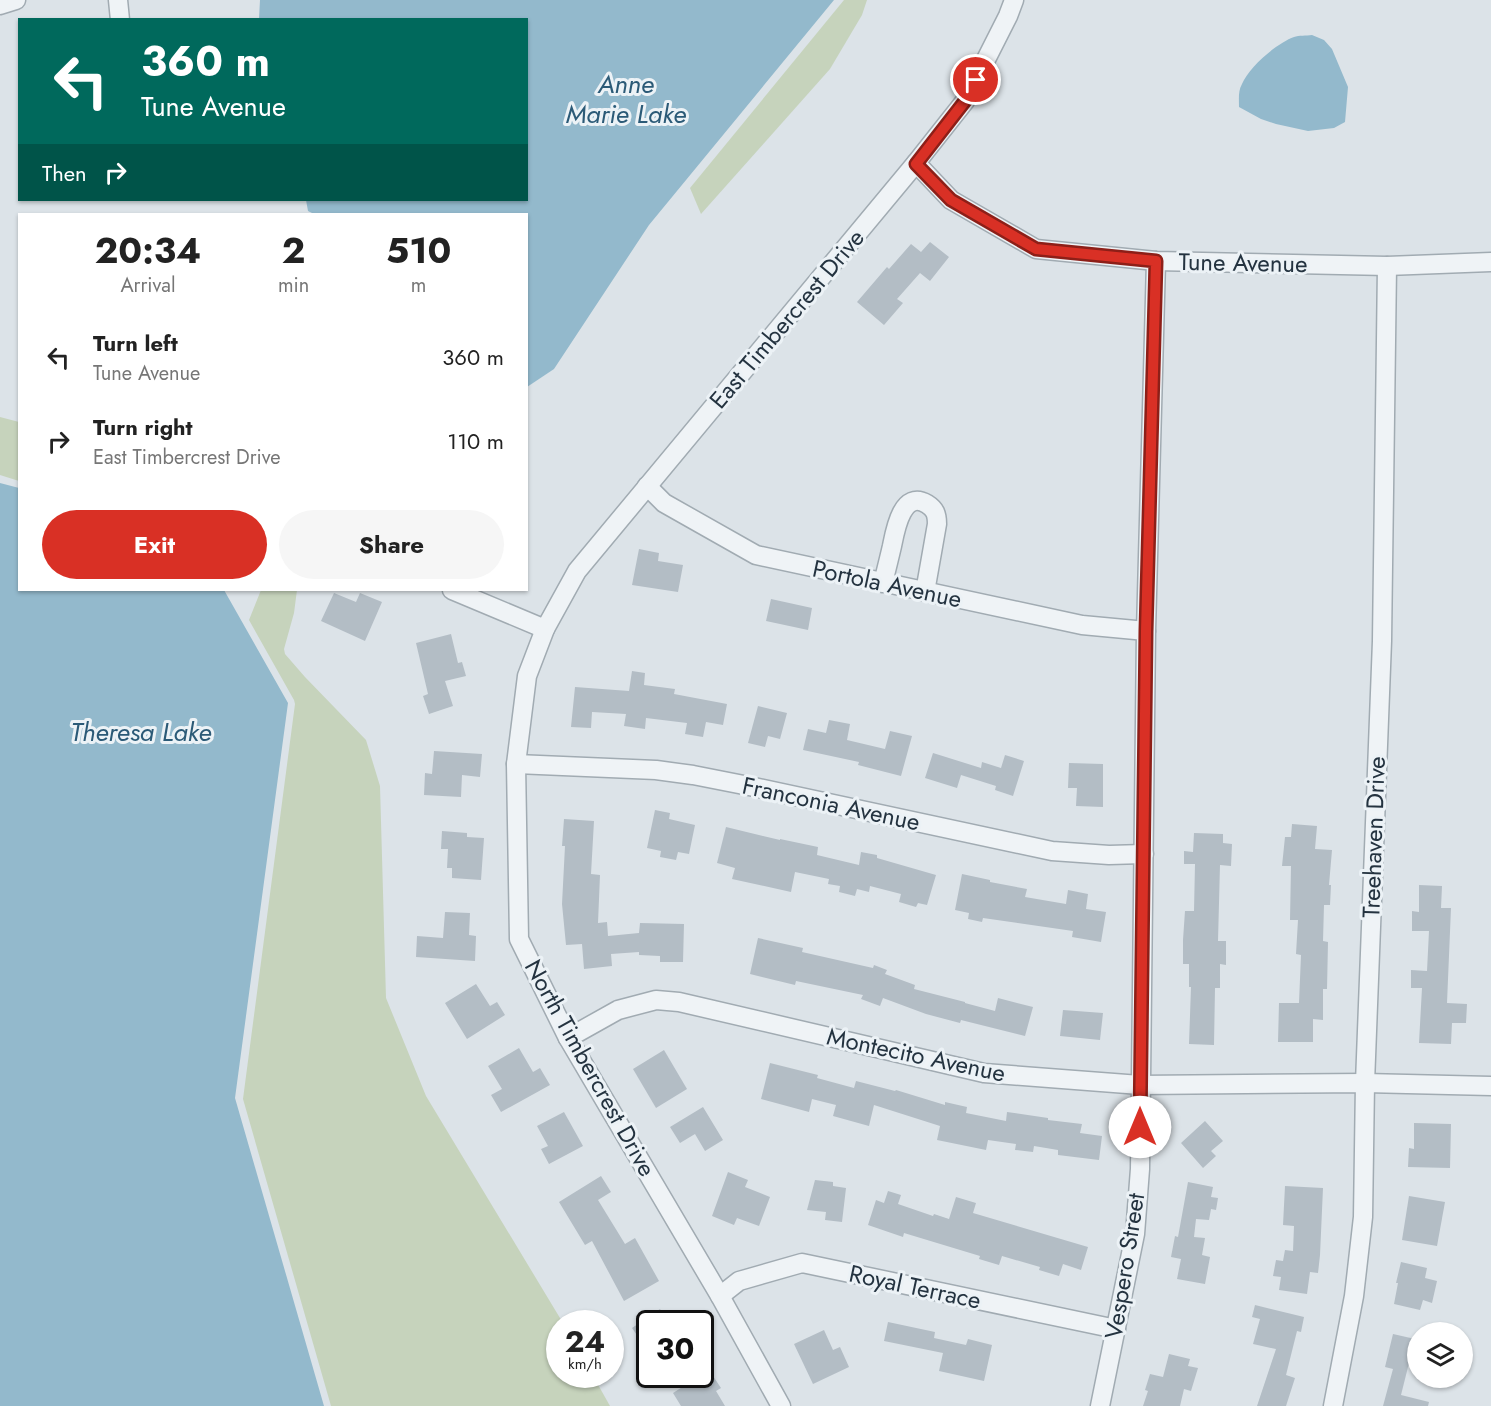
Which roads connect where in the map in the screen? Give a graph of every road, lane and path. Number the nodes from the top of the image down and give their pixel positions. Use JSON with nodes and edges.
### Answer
{"nodes":[{"id":1,"x":15,"y":0,"type":"edge"},
{"id":2,"x":118,"y":0,"type":"edge"},
{"id":3,"x":1014,"y":0,"type":"edge"},
{"id":4,"x":0,"y":5,"type":"edge"},
{"id":5,"x":120,"y":18,"type":"edge"},
{"id":6,"x":916,"y":164,"type":"junction"},
{"id":7,"x":1156,"y":261,"type":"junction"},
{"id":8,"x":1491,"y":262,"type":"edge"},
{"id":9,"x":1387,"y":266,"type":"junction"},
{"id":10,"x":647,"y":486,"type":"junction"},
{"id":11,"x":883,"y":583,"type":"junction"},
{"id":12,"x":454,"y":591,"type":"edge"},
{"id":13,"x":925,"y":592,"type":"junction"},
{"id":14,"x":545,"y":629,"type":"junction"},
{"id":15,"x":1146,"y":631,"type":"junction"},
{"id":16,"x":516,"y":764,"type":"junction"},
{"id":17,"x":1144,"y":854,"type":"junction"},
{"id":18,"x":568,"y":1038,"type":"junction"},
{"id":19,"x":1365,"y":1083,"type":"junction"},
{"id":20,"x":1140,"y":1085,"type":"junction"},
{"id":21,"x":1491,"y":1086,"type":"edge"},
{"id":22,"x":720,"y":1296,"type":"junction"},
{"id":23,"x":1116,"y":1329,"type":"junction"},
{"id":24,"x":781,"y":1406,"type":"edge"},
{"id":25,"x":1100,"y":1406,"type":"edge"},
{"id":26,"x":1333,"y":1406,"type":"edge"}],
"edges":[{"from":1,"to":4,"type":"street"},
{"from":2,"to":5,"type":"street"},
{"from":3,"to":6,"type":"street","name":"East Timbercrest Drive"},
{"from":6,"to":7,"type":"street","name":"Tune Avenue"},
{"from":6,"to":10,"type":"street","name":"East Timbercrest Drive"},
{"from":7,"to":9,"type":"street","name":"Tune Avenue"},
{"from":7,"to":15,"type":"street","name":"Vespero Street"},
{"from":8,"to":9,"type":"street","name":"Tune Avenue"},
{"from":9,"to":19,"type":"street","name":"Treehaven Drive"},
{"from":10,"to":11,"type":"street","name":"Portola Avenue"},
{"from":10,"to":14,"type":"street","name":"East Timbercrest Drive"},
{"from":11,"to":13,"type":"street","name":"Portola Avenue"},
{"from":11,"to":13,"type":"street"},
{"from":12,"to":14,"type":"street"},
{"from":13,"to":15,"type":"street","name":"Portola Avenue"},
{"from":14,"to":16,"type":"street","name":"North Timbercrest Drive"},
{"from":15,"to":17,"type":"street","name":"Vespero Street"},
{"from":16,"to":17,"type":"street","name":"Franconia Avenue"},
{"from":16,"to":18,"type":"street","name":"North Timbercrest Drive"},
{"from":17,"to":20,"type":"street","name":"Vespero Street"},
{"from":18,"to":20,"type":"street","name":"Montecito Avenue"},
{"from":18,"to":22,"type":"street","name":"North Timbercrest Drive"},
{"from":19,"to":20,"type":"street","name":"Montecito Avenue"},
{"from":19,"to":21,"type":"street","name":"Montecito Avenue"},
{"from":19,"to":26,"type":"street","name":"Treehaven Drive"},
{"from":20,"to":23,"type":"street","name":"Vespero Street"},
{"from":22,"to":23,"type":"street","name":"Royal Terrace"},
{"from":22,"to":24,"type":"street","name":"North Timbercrest Drive"},
{"from":23,"to":25,"type":"street","name":"Vespero Street"}]}
